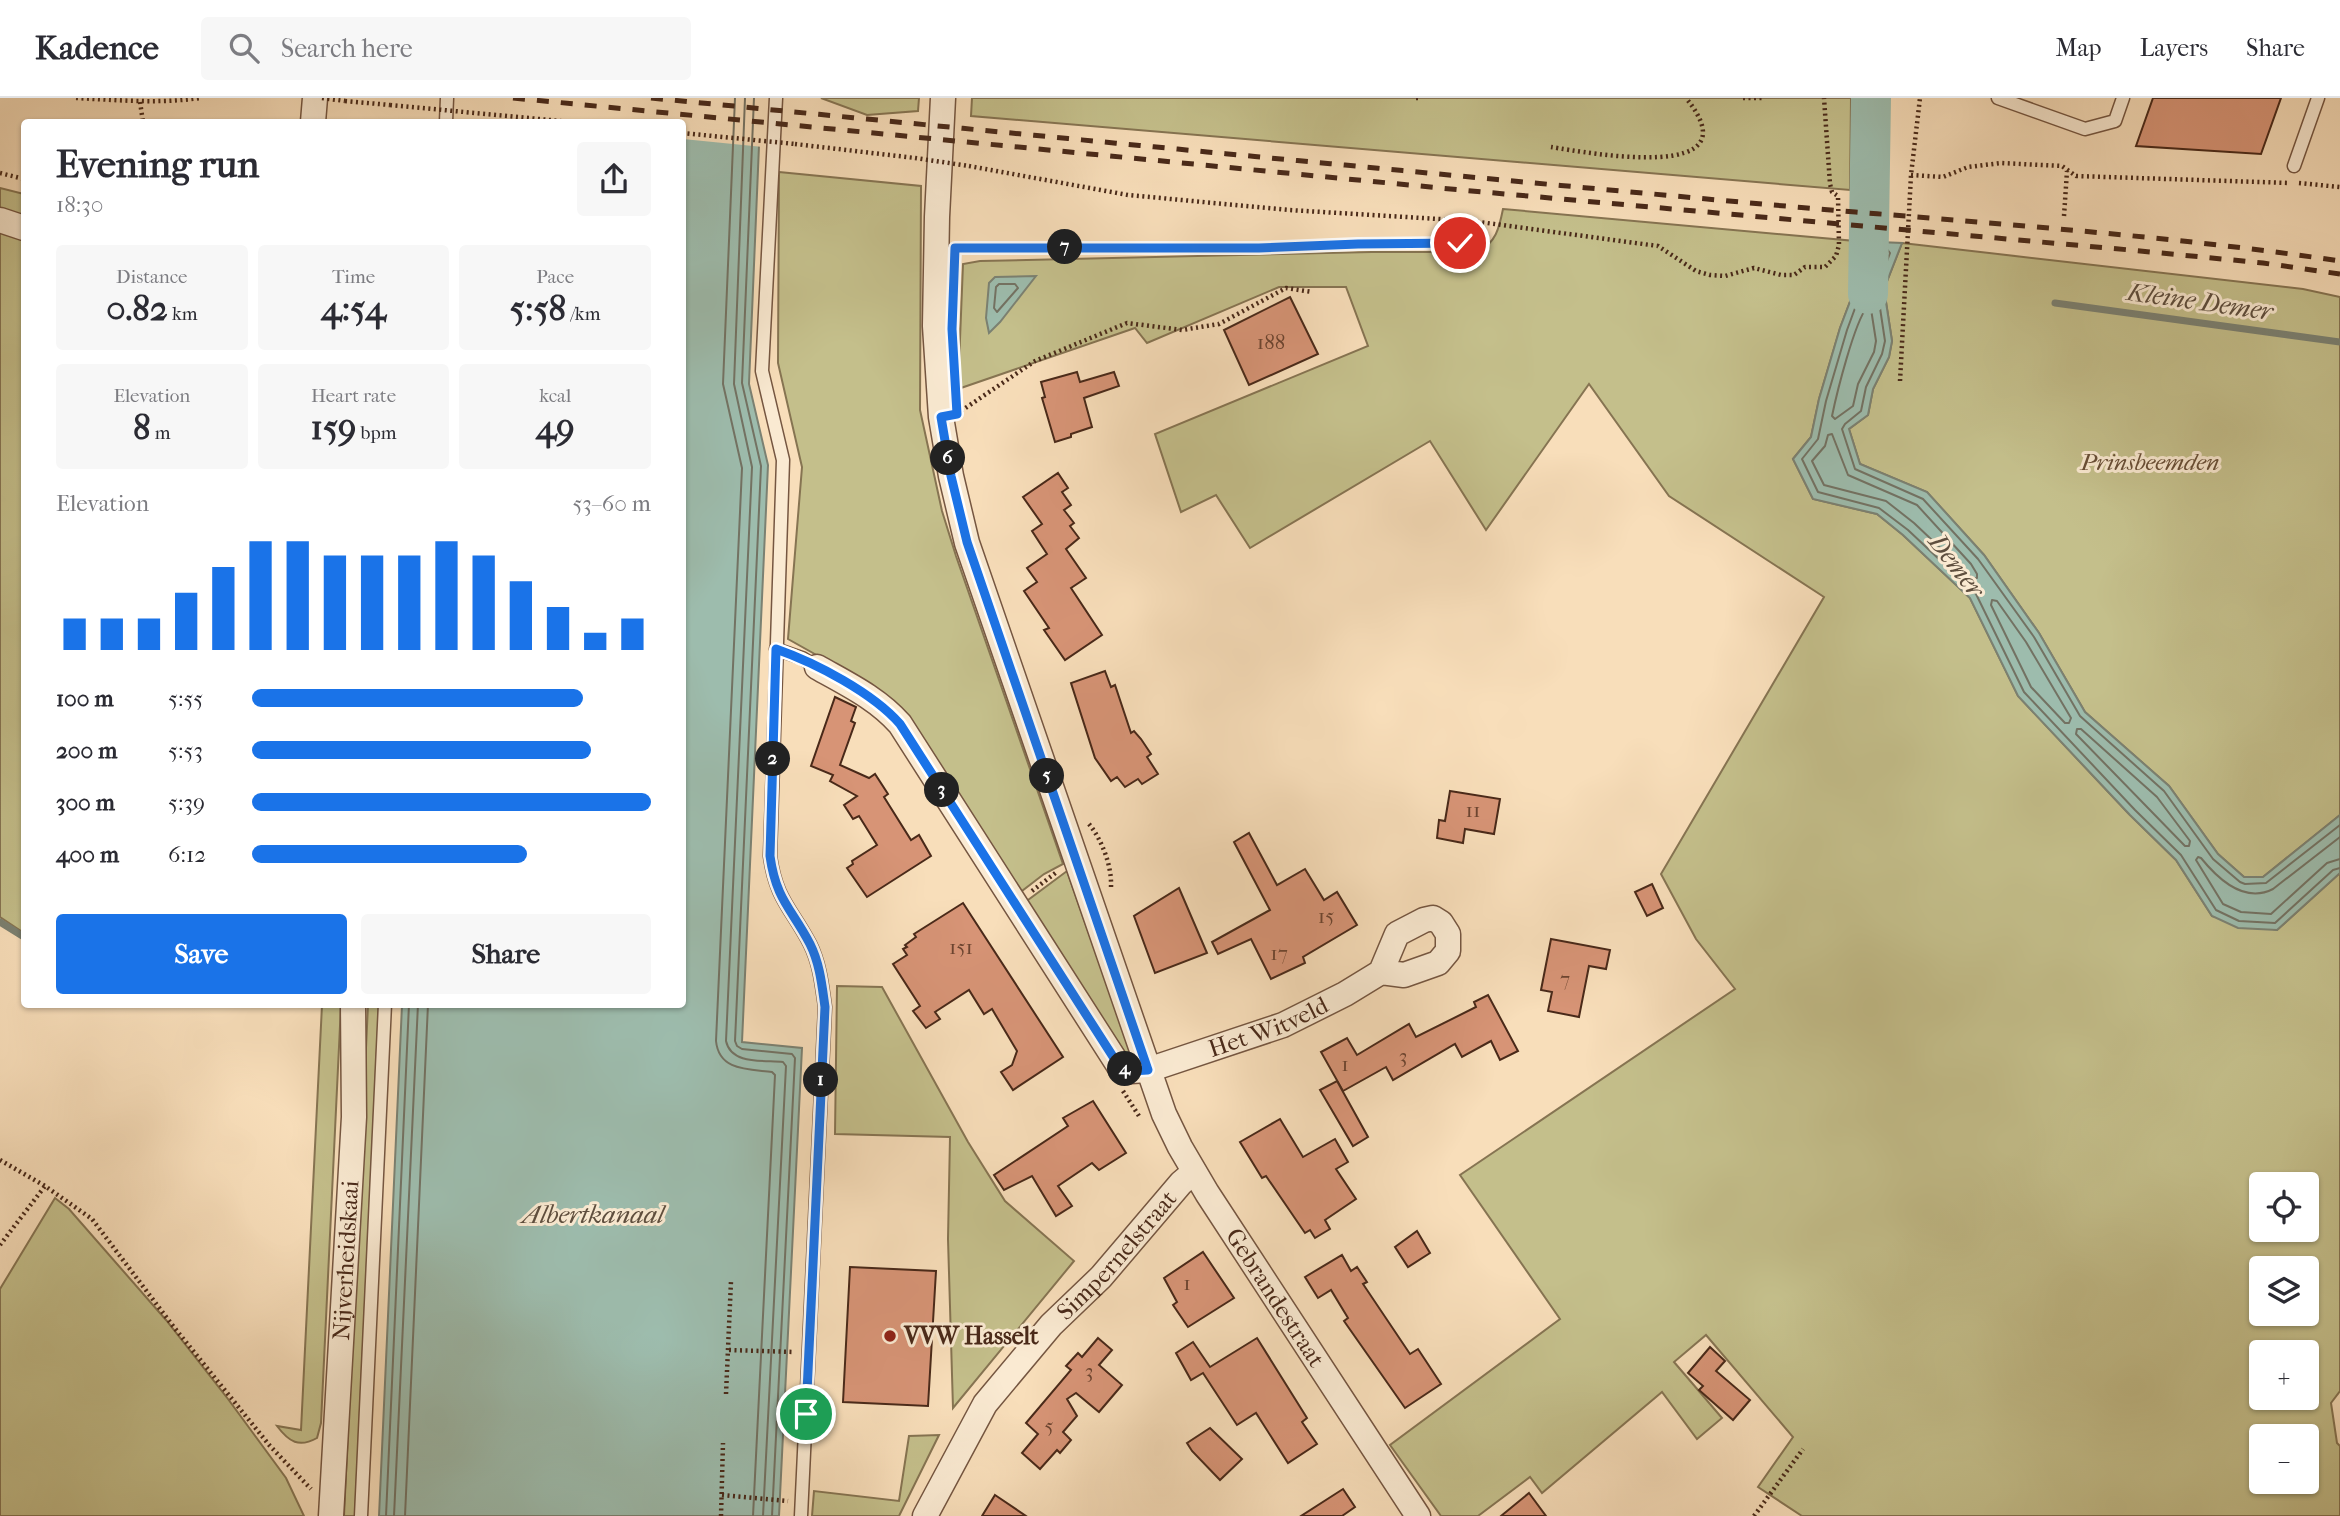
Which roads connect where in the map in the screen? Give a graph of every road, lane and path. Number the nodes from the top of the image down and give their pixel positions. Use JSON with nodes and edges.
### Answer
{"nodes":[{"id":1,"x":76,"y":98,"type":"edge"},
{"id":2,"x":200,"y":98,"type":"edge"},
{"id":3,"x":314,"y":98,"type":"edge"},
{"id":4,"x":322,"y":98,"type":"edge"},
{"id":5,"x":447,"y":98,"type":"edge"},
{"id":6,"x":776,"y":98,"type":"edge"},
{"id":7,"x":943,"y":98,"type":"edge"},
{"id":8,"x":1686,"y":98,"type":"edge"},
{"id":9,"x":1743,"y":98,"type":"edge"},
{"id":10,"x":1764,"y":98,"type":"edge"},
{"id":11,"x":1824,"y":98,"type":"edge"},
{"id":12,"x":1920,"y":98,"type":"edge"},
{"id":13,"x":1998,"y":98,"type":"edge"},
{"id":14,"x":2123,"y":98,"type":"edge"},
{"id":15,"x":2318,"y":98,"type":"edge"},
{"id":16,"x":140,"y":102,"type":"junction"},
{"id":17,"x":143,"y":119,"type":"edge"},
{"id":18,"x":313,"y":119,"type":"edge"},
{"id":19,"x":446,"y":119,"type":"edge"},
{"id":20,"x":539,"y":119,"type":"edge"},
{"id":21,"x":686,"y":133,"type":"edge"},
{"id":22,"x":1552,"y":147,"type":"dead end"},
{"id":23,"x":2294,"y":166,"type":"dead end"},
{"id":24,"x":2067,"y":170,"type":"junction"},
{"id":25,"x":0,"y":173,"type":"edge"},
{"id":26,"x":1911,"y":175,"type":"junction"},
{"id":27,"x":21,"y":178,"type":"edge"},
{"id":28,"x":2340,"y":187,"type":"edge"},
{"id":29,"x":2064,"y":216,"type":"dead end"},
{"id":30,"x":0,"y":220,"type":"edge"},
{"id":31,"x":1472,"y":221,"type":"junction"},
{"id":32,"x":21,"y":227,"type":"edge"},
{"id":33,"x":955,"y":261,"type":"dead end"},
{"id":34,"x":1312,"y":292,"type":"dead end"},
{"id":35,"x":1900,"y":381,"type":"dead end"},
{"id":36,"x":956,"y":402,"type":"dead end"},
{"id":37,"x":776,"y":649,"type":"junction"},
{"id":38,"x":817,"y":667,"type":"joint"},
{"id":39,"x":1081,"y":814,"type":"dead end"},
{"id":40,"x":1104,"y":852,"type":"dead end"},
{"id":41,"x":1381,"y":972,"type":"dead end"},
{"id":42,"x":353,"y":1008,"type":"edge"},
{"id":43,"x":385,"y":1008,"type":"edge"},
{"id":44,"x":1148,"y":1070,"type":"junction"},
{"id":45,"x":0,"y":1160,"type":"edge"},
{"id":46,"x":1194,"y":1172,"type":"junction"},
{"id":47,"x":45,"y":1186,"type":"junction"},
{"id":48,"x":0,"y":1245,"type":"edge"},
{"id":49,"x":731,"y":1280,"type":"dead end"},
{"id":50,"x":729,"y":1350,"type":"junction"},
{"id":51,"x":799,"y":1352,"type":"dead end"},
{"id":52,"x":726,"y":1394,"type":"dead end"},
{"id":53,"x":723,"y":1443,"type":"dead end"},
{"id":54,"x":1803,"y":1449,"type":"dead end"},
{"id":55,"x":722,"y":1495,"type":"junction"},
{"id":56,"x":788,"y":1501,"type":"dead end"},
{"id":57,"x":331,"y":1513,"type":"edge"},
{"id":58,"x":361,"y":1516,"type":"edge"},
{"id":59,"x":721,"y":1516,"type":"edge"},
{"id":60,"x":801,"y":1516,"type":"edge"},
{"id":61,"x":925,"y":1516,"type":"edge"},
{"id":62,"x":1418,"y":1516,"type":"edge"},
{"id":63,"x":1754,"y":1516,"type":"edge"}],
"edges":[{"from":1,"to":16,"type":"path"},
{"from":2,"to":16,"type":"path"},
{"from":3,"to":18,"type":"street"},
{"from":4,"to":20,"type":"path","bridge":true},
{"from":5,"to":19,"type":"lane"},
{"from":6,"to":37,"type":"lane"},
{"from":7,"to":44,"type":"street","name":"Gebrandestraat"},
{"from":8,"to":22,"type":"path"},
{"from":9,"to":10,"type":"path"},
{"from":11,"to":31,"type":"path"},
{"from":12,"to":26,"type":"path"},
{"from":13,"to":14,"type":"lane"},
{"from":15,"to":23,"type":"lane"},
{"from":16,"to":17,"type":"path"},
{"from":21,"to":31,"type":"path","bridge":true},
{"from":24,"to":26,"type":"path"},
{"from":24,"to":28,"type":"path"},
{"from":24,"to":29,"type":"path"},
{"from":25,"to":27,"type":"path"},
{"from":26,"to":35,"type":"path"},
{"from":30,"to":32,"type":"street"},
{"from":31,"to":33,"type":"path"},
{"from":34,"to":36,"type":"path"},
{"from":37,"to":38,"type":"lane"},
{"from":37,"to":60,"type":"lane"},
{"from":38,"to":44,"type":"street"},
{"from":39,"to":40,"type":"path"},
{"from":41,"to":44,"type":"street","name":"Het Witveld"},
{"from":42,"to":57,"type":"street","name":"Nijverheidskaai"},
{"from":43,"to":58,"type":"lane"},
{"from":44,"to":46,"type":"street","name":"Gebrandestraat"},
{"from":45,"to":47,"type":"path"},
{"from":46,"to":61,"type":"street","name":"Simpernelstraat"},
{"from":46,"to":62,"type":"street","name":"Gebrandestraat"},
{"from":47,"to":48,"type":"path"},
{"from":47,"to":57,"type":"path"},
{"from":49,"to":50,"type":"path"},
{"from":50,"to":51,"type":"path"},
{"from":50,"to":52,"type":"path"},
{"from":53,"to":55,"type":"path"},
{"from":54,"to":63,"type":"path"},
{"from":55,"to":56,"type":"path"},
{"from":55,"to":59,"type":"path"}]}
